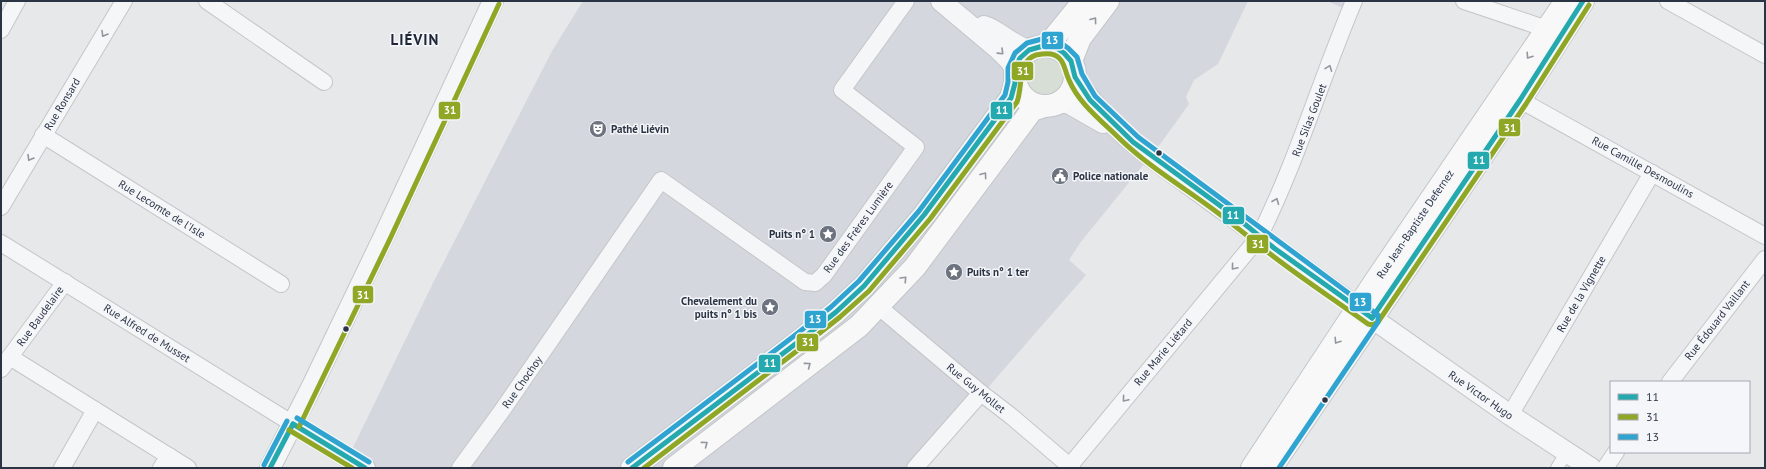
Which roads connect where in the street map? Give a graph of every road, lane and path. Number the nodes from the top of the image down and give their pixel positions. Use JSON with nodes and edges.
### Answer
{"nodes":[{"id":1,"x":17,"y":1,"type":"edge"},
{"id":2,"x":124,"y":1,"type":"edge"},
{"id":3,"x":206,"y":1,"type":"edge"},
{"id":4,"x":493,"y":1,"type":"edge"},
{"id":5,"x":906,"y":1,"type":"edge"},
{"id":6,"x":941,"y":1,"type":"edge"},
{"id":7,"x":1084,"y":1,"type":"edge"},
{"id":8,"x":1108,"y":1,"type":"edge"},
{"id":9,"x":1354,"y":1,"type":"edge"},
{"id":10,"x":1464,"y":1,"type":"edge"},
{"id":11,"x":1566,"y":1,"type":"edge"},
{"id":12,"x":1583,"y":1,"type":"edge"},
{"id":13,"x":1668,"y":1,"type":"edge"},
{"id":14,"x":964,"y":18,"type":"junction"},
{"id":15,"x":1,"y":30,"type":"edge"},
{"id":16,"x":1555,"y":31,"type":"junction"},
{"id":17,"x":1072,"y":32,"type":"junction"},
{"id":18,"x":1036,"y":48,"type":"junction"},
{"id":19,"x":1765,"y":55,"type":"edge"},
{"id":20,"x":1073,"y":69,"type":"junction"},
{"id":21,"x":1015,"y":76,"type":"junction"},
{"id":22,"x":324,"y":82,"type":"dead end"},
{"id":23,"x":1520,"y":100,"type":"junction"},
{"id":24,"x":1051,"y":105,"type":"junction"},
{"id":25,"x":43,"y":135,"type":"junction"},
{"id":26,"x":1133,"y":142,"type":"junction"},
{"id":27,"x":1652,"y":173,"type":"junction"},
{"id":28,"x":1,"y":206,"type":"edge"},
{"id":29,"x":1765,"y":236,"type":"edge"},
{"id":30,"x":1259,"y":237,"type":"junction"},
{"id":31,"x":1,"y":243,"type":"edge"},
{"id":32,"x":1765,"y":259,"type":"edge"},
{"id":33,"x":65,"y":282,"type":"junction"},
{"id":34,"x":281,"y":284,"type":"dead end"},
{"id":35,"x":582,"y":296,"type":"joint"},
{"id":36,"x":879,"y":307,"type":"junction"},
{"id":37,"x":1365,"y":313,"type":"junction"},
{"id":38,"x":6,"y":363,"type":"edge"},
{"id":39,"x":1671,"y":381,"type":"edge"},
{"id":40,"x":981,"y":393,"type":"junction"},
{"id":41,"x":95,"y":410,"type":"junction"},
{"id":42,"x":1510,"y":415,"type":"junction"},
{"id":43,"x":293,"y":424,"type":"junction"},
{"id":44,"x":1615,"y":453,"type":"edge"},
{"id":45,"x":1561,"y":460,"type":"edge"},
{"id":46,"x":165,"y":462,"type":"edge"},
{"id":47,"x":1070,"y":467,"type":"edge"},
{"id":48,"x":62,"y":468,"type":"edge"},
{"id":49,"x":188,"y":468,"type":"edge"},
{"id":50,"x":270,"y":468,"type":"edge"},
{"id":51,"x":364,"y":468,"type":"edge"},
{"id":52,"x":460,"y":468,"type":"edge"},
{"id":53,"x":632,"y":468,"type":"edge"},
{"id":54,"x":674,"y":468,"type":"edge"},
{"id":55,"x":915,"y":468,"type":"edge"},
{"id":56,"x":1252,"y":468,"type":"edge"},
{"id":57,"x":1271,"y":468,"type":"edge"},
{"id":58,"x":1591,"y":468,"type":"edge"},
{"id":59,"x":1605,"y":468,"type":"edge"}],
"edges":[{"from":1,"to":15,"type":"street"},
{"from":2,"to":25,"type":"street","name":"Rue Ronsard","one_way":true},
{"from":3,"to":22,"type":"street"},
{"from":4,"to":43,"type":"street"},
{"from":5,"to":35,"type":"street","name":"Rue des Frères Lumière"},
{"from":6,"to":14,"type":"street"},
{"from":7,"to":17,"type":"main road"},
{"from":17,"to":8,"type":"main road","one_way":true},
{"from":30,"to":9,"type":"street","name":"Rue Silas Goulet","one_way":true},
{"from":10,"to":16,"type":"street"},
{"from":11,"to":16,"type":"main road","name":"Rue Jean-Baptiste Defernez"},
{"from":12,"to":16,"type":"main road","name":"Rue Jean-Baptiste Defernez"},
{"from":13,"to":19,"type":"street"},
{"from":14,"to":18,"type":"street"},
{"from":14,"to":21,"type":"street","one_way":true},
{"from":16,"to":23,"type":"main road","name":"Rue Jean-Baptiste Defernez"},
{"from":16,"to":37,"type":"main road","name":"Rue Jean-Baptiste Defernez","one_way":true},
{"from":17,"to":18,"type":"main road"},
{"from":17,"to":20,"type":"main road"},
{"from":18,"to":20,"type":"main road"},
{"from":18,"to":21,"type":"main road"},
{"from":20,"to":24,"type":"main road"},
{"from":20,"to":26,"type":"street"},
{"from":21,"to":24,"type":"main road"},
{"from":21,"to":53,"type":"main road"},
{"from":23,"to":27,"type":"street","name":"Rue Camille Desmoulins"},
{"from":23,"to":37,"type":"main road","name":"Rue Jean-Baptiste Defernez"},
{"from":24,"to":26,"type":"street"},
{"from":36,"to":24,"type":"main road","one_way":true},
{"from":25,"to":28,"type":"street","name":"Rue Ronsard","one_way":true},
{"from":25,"to":34,"type":"street","name":"Rue Lecomte de l'Isle"},
{"from":26,"to":30,"type":"street","name":"Rue Victor Hugo"},
{"from":27,"to":29,"type":"street","name":"Rue Camille Desmoulins"},
{"from":27,"to":42,"type":"street","name":"Rue de la Vignette"},
{"from":30,"to":37,"type":"street","name":"Rue Victor Hugo"},
{"from":30,"to":47,"type":"street","name":"Rue Marie Liétard","one_way":true},
{"from":31,"to":33,"type":"street","name":"Rue Alfred de Musset"},
{"from":32,"to":39,"type":"street","name":"Rue Édouard Vaillant"},
{"from":33,"to":38,"type":"street","name":"Rue Baudelaire"},
{"from":33,"to":43,"type":"street","name":"Rue Alfred de Musset"},
{"from":35,"to":52,"type":"street","name":"Rue Chochoy"},
{"from":36,"to":40,"type":"street","name":"Rue Guy Mollet"},
{"from":54,"to":36,"type":"main road","one_way":true},
{"from":37,"to":42,"type":"street","name":"Rue Victor Hugo"},
{"from":37,"to":56,"type":"main road","name":"Rue Jean-Baptiste Defernez","one_way":true},
{"from":37,"to":57,"type":"main road","name":"Rue Jean-Baptiste Defernez"},
{"from":38,"to":41,"type":"street"},
{"from":40,"to":47,"type":"street","name":"Rue Guy Mollet"},
{"from":40,"to":55,"type":"street"},
{"from":41,"to":46,"type":"street"},
{"from":41,"to":48,"type":"street"},
{"from":42,"to":45,"type":"street","name":"Rue Victor Hugo"},
{"from":43,"to":50,"type":"street"},
{"from":43,"to":51,"type":"street"},
{"from":44,"to":59,"type":"street"},
{"from":45,"to":58,"type":"street","name":"Rue Victor Hugo"},
{"from":46,"to":49,"type":"street"}]}
